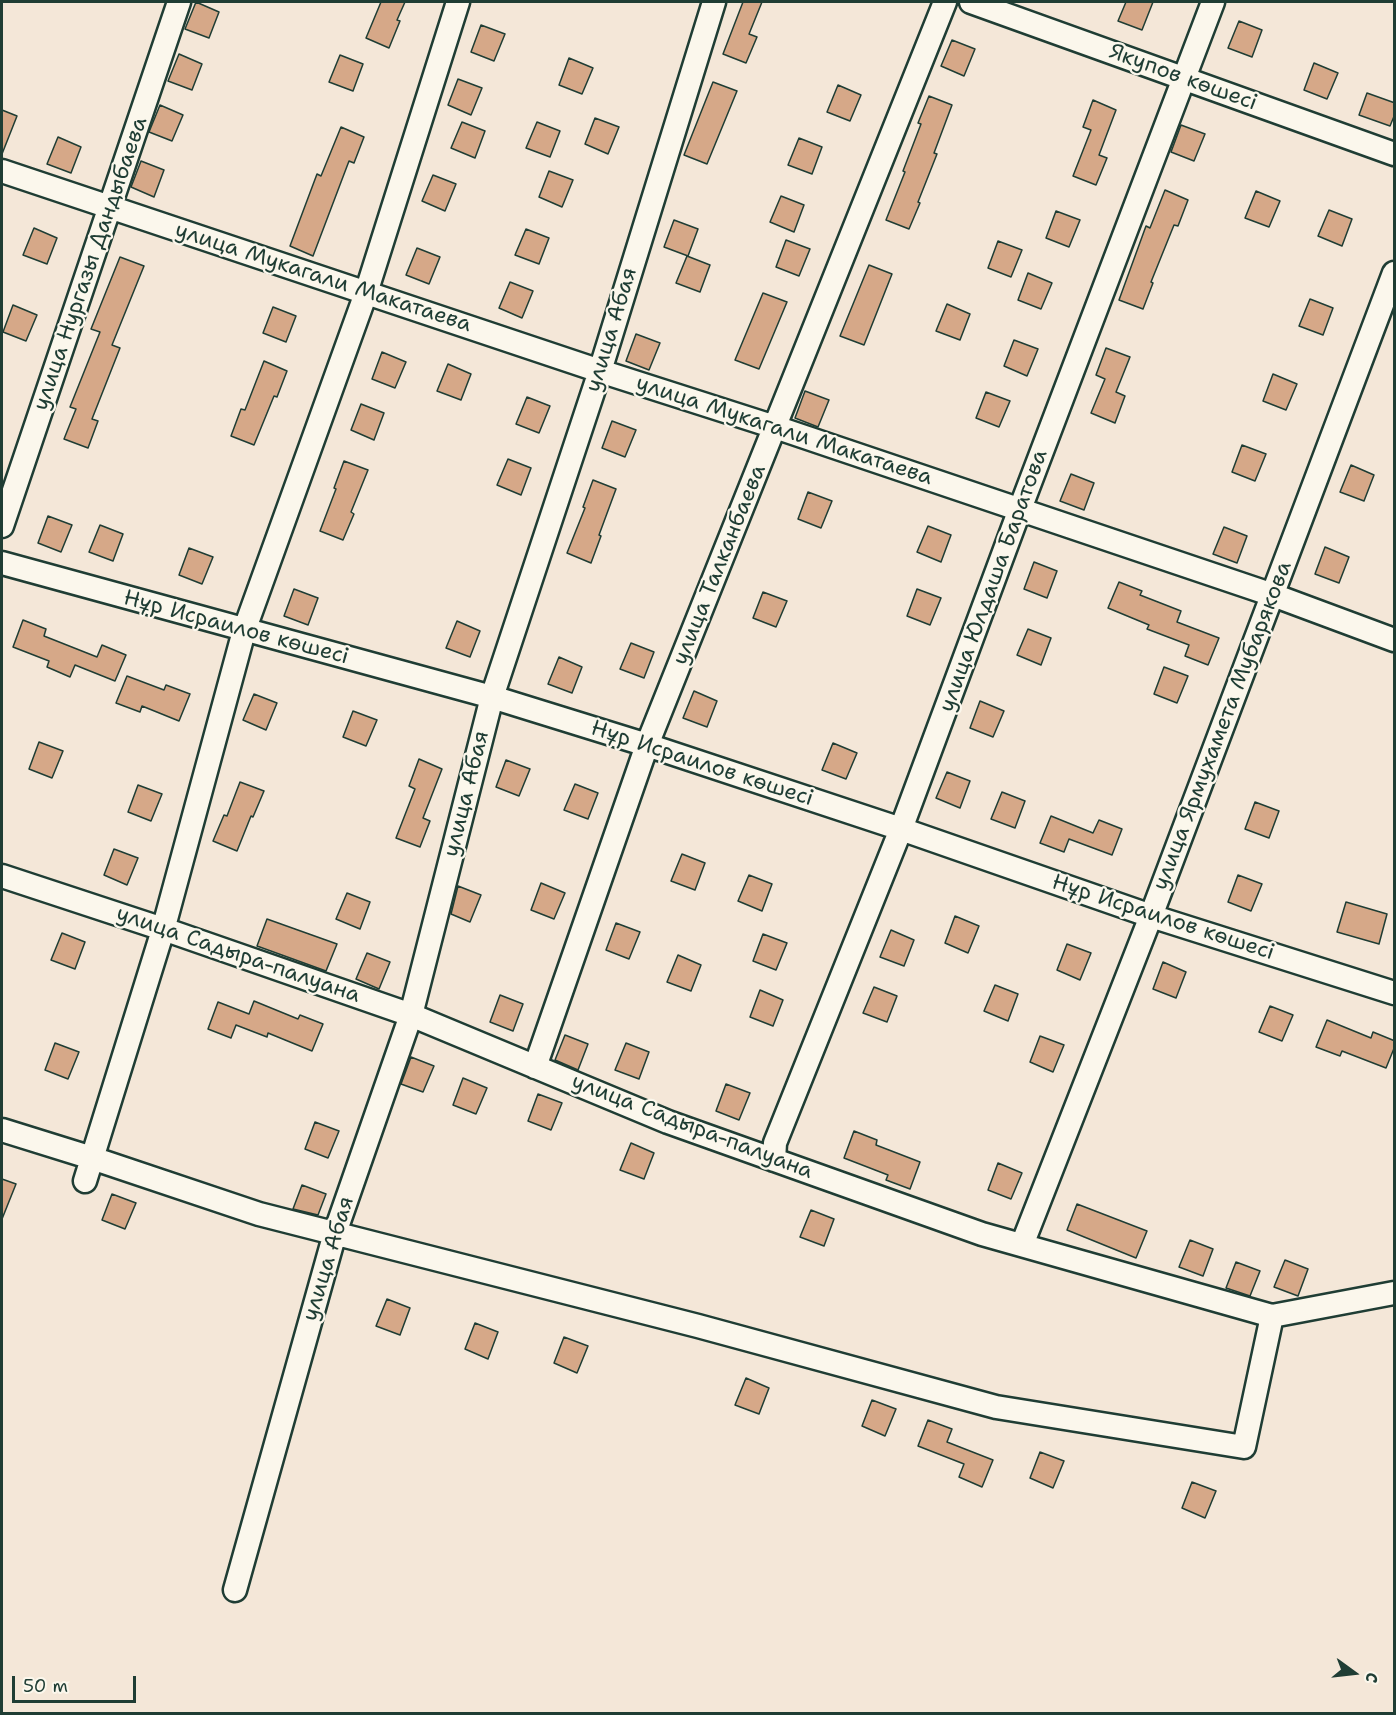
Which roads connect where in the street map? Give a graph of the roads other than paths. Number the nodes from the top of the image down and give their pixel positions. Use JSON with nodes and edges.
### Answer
{"nodes":[{"id":1,"x":179,"y":2,"type":"edge"},
{"id":2,"x":458,"y":2,"type":"edge"},
{"id":3,"x":714,"y":2,"type":"edge"},
{"id":4,"x":945,"y":2,"type":"edge"},
{"id":5,"x":971,"y":2,"type":"edge"},
{"id":6,"x":1213,"y":2,"type":"edge"},
{"id":7,"x":1183,"y":79,"type":"junction"},
{"id":8,"x":1395,"y":154,"type":"edge"},
{"id":9,"x":2,"y":171,"type":"edge"},
{"id":10,"x":110,"y":208,"type":"junction"},
{"id":11,"x":1395,"y":273,"type":"edge"},
{"id":12,"x":366,"y":292,"type":"junction"},
{"id":13,"x":600,"y":371,"type":"junction"},
{"id":14,"x":776,"y":427,"type":"junction"},
{"id":15,"x":1020,"y":509,"type":"junction"},
{"id":16,"x":2,"y":526,"type":"edge"},
{"id":17,"x":2,"y":563,"type":"edge"},
{"id":18,"x":1273,"y":595,"type":"junction"},
{"id":19,"x":244,"y":631,"type":"junction"},
{"id":20,"x":1395,"y":640,"type":"edge"},
{"id":21,"x":492,"y":697,"type":"junction"},
{"id":22,"x":647,"y":745,"type":"junction"},
{"id":23,"x":901,"y":829,"type":"junction"},
{"id":24,"x":2,"y":876,"type":"edge"},
{"id":25,"x":1151,"y":916,"type":"junction"},
{"id":26,"x":164,"y":930,"type":"junction"},
{"id":27,"x":1395,"y":993,"type":"edge"},
{"id":28,"x":411,"y":1015,"type":"junction"},
{"id":29,"x":535,"y":1067,"type":"junction"},
{"id":30,"x":2,"y":1131,"type":"edge"},
{"id":31,"x":92,"y":1158,"type":"junction"},
{"id":32,"x":774,"y":1160,"type":"junction"},
{"id":33,"x":85,"y":1182,"type":"dead end"},
{"id":34,"x":335,"y":1233,"type":"junction"},
{"id":35,"x":1022,"y":1245,"type":"junction"},
{"id":36,"x":1395,"y":1293,"type":"edge"},
{"id":37,"x":1272,"y":1316,"type":"junction"},
{"id":38,"x":235,"y":1590,"type":"dead end"}],
"edges":[{"from":1,"to":10,"type":"street","name":"улица Нургазы Дандыбаева"},
{"from":2,"to":12,"type":"street"},
{"from":3,"to":13,"type":"street","name":"улица Абая"},
{"from":4,"to":14,"type":"street","name":"улица Талканбаева"},
{"from":5,"to":7,"type":"street","name":"Якупов көшесі"},
{"from":6,"to":7,"type":"street","name":"улица Юлдаша Баратова"},
{"from":7,"to":8,"type":"street","name":"Якупов көшесі"},
{"from":7,"to":15,"type":"street","name":"улица Юлдаша Баратова"},
{"from":9,"to":10,"type":"street","name":"улица Мукагали Макатаева"},
{"from":10,"to":12,"type":"street","name":"улица Мукагали Макатаева"},
{"from":10,"to":16,"type":"street","name":"улица Нургазы Дандыбаева"},
{"from":11,"to":18,"type":"street","name":"улица Ярмухамета Мубарякова"},
{"from":12,"to":13,"type":"street","name":"улица Мукагали Макатаева"},
{"from":12,"to":19,"type":"street"},
{"from":13,"to":14,"type":"street","name":"улица Мукагали Макатаева"},
{"from":13,"to":21,"type":"street","name":"улица Абая"},
{"from":14,"to":15,"type":"street","name":"улица Мукагали Макатаева"},
{"from":14,"to":22,"type":"street","name":"улица Талканбаева"},
{"from":15,"to":18,"type":"street","name":"улица Мукагали Макатаева"},
{"from":15,"to":23,"type":"street","name":"улица Юлдаша Баратова"},
{"from":17,"to":19,"type":"street","name":"Нұр Исраилов көшесі"},
{"from":18,"to":20,"type":"street","name":"улица Мукагали Макатаева"},
{"from":18,"to":25,"type":"street","name":"улица Ярмухамета Мубарякова"},
{"from":19,"to":21,"type":"street","name":"Нұр Исраилов көшесі"},
{"from":19,"to":26,"type":"street"},
{"from":21,"to":22,"type":"street","name":"Нұр Исраилов көшесі"},
{"from":21,"to":28,"type":"street","name":"улица Абая"},
{"from":22,"to":23,"type":"street","name":"Нұр Исраилов көшесі"},
{"from":22,"to":29,"type":"street","name":"улица Талканбаева"},
{"from":23,"to":25,"type":"street","name":"Нұр Исраилов көшесі"},
{"from":23,"to":32,"type":"street","name":"улица Юлдаша Баратова"},
{"from":24,"to":26,"type":"street","name":"улица Садыра-палуана"},
{"from":25,"to":27,"type":"street","name":"Нұр Исраилов көшесі"},
{"from":25,"to":35,"type":"street","name":"улица Ярмухамета Мубарякова"},
{"from":26,"to":28,"type":"street","name":"улица Садыра-палуана"},
{"from":26,"to":31,"type":"street"},
{"from":28,"to":29,"type":"street","name":"улица Садыра-палуана"},
{"from":28,"to":34,"type":"street","name":"улица Абая"},
{"from":29,"to":32,"type":"street","name":"улица Садыра-палуана"},
{"from":30,"to":31,"type":"street"},
{"from":31,"to":33,"type":"street"},
{"from":31,"to":34,"type":"street"},
{"from":32,"to":35,"type":"street","name":"улица Садыра-палуана"},
{"from":34,"to":37,"type":"street"},
{"from":34,"to":38,"type":"street","name":"улица Абая"},
{"from":35,"to":37,"type":"street","name":"улица Садыра-палуана"},
{"from":36,"to":37,"type":"street","name":"улица Садыра-палуана"}]}
